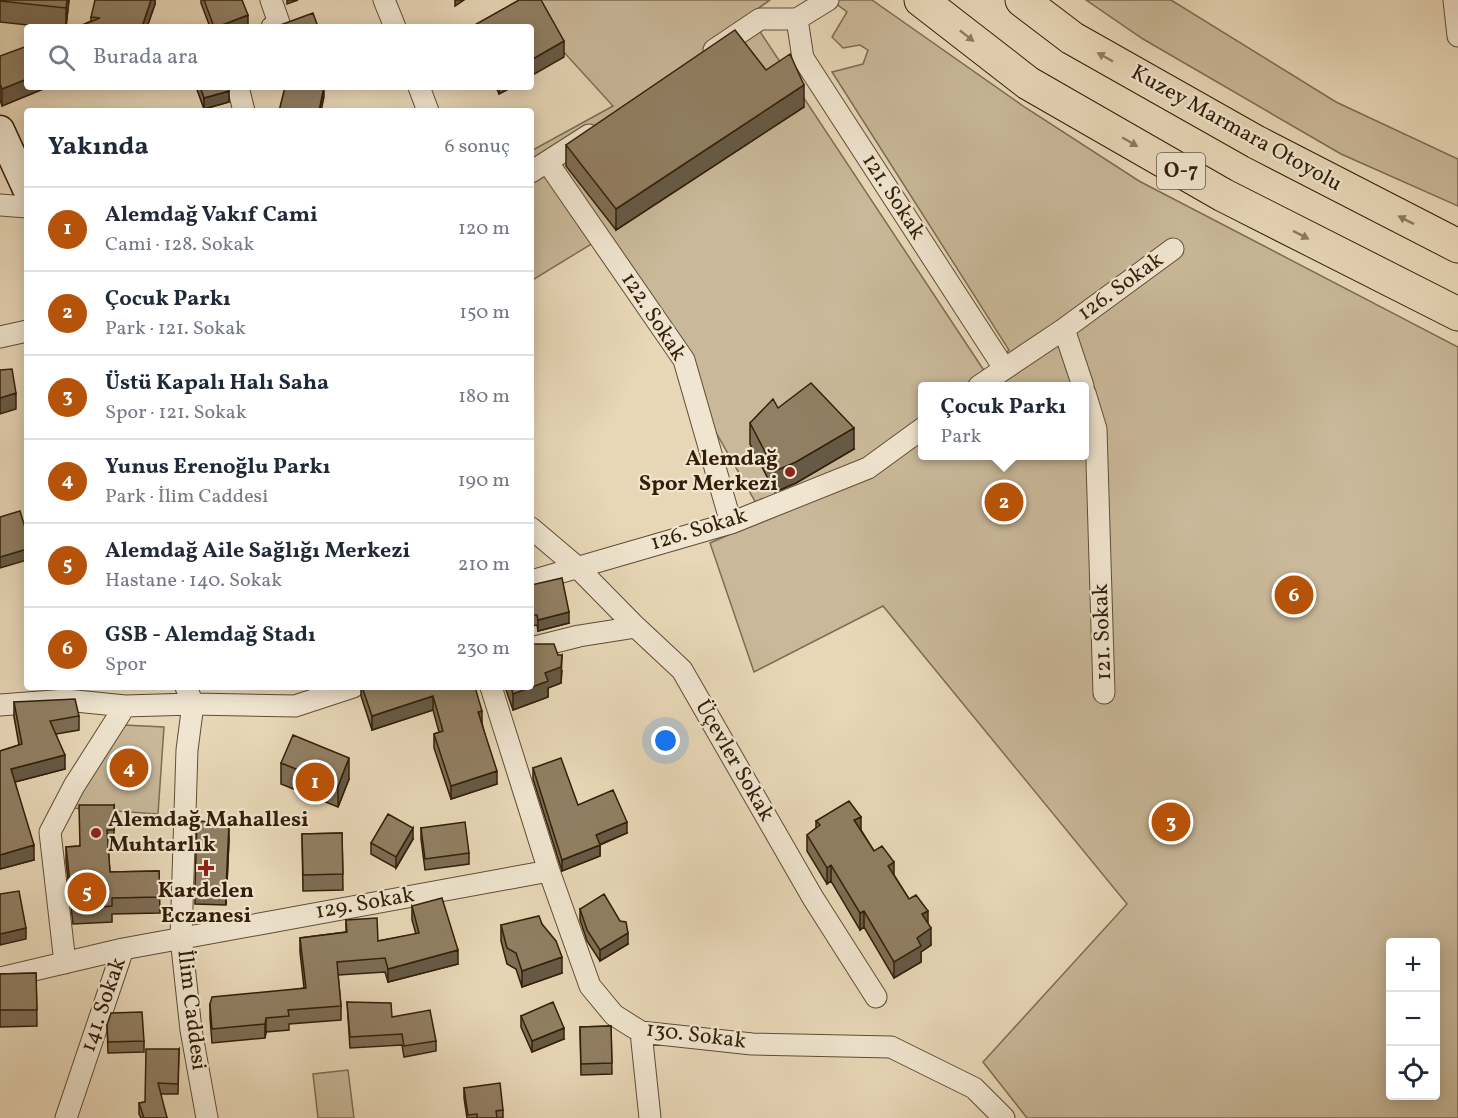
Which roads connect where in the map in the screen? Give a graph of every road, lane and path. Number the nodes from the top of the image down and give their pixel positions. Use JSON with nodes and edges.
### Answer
{"nodes":[{"id":1,"x":271,"y":0,"type":"edge"},
{"id":2,"x":384,"y":0,"type":"edge"},
{"id":3,"x":828,"y":0,"type":"edge"},
{"id":4,"x":921,"y":0,"type":"edge"},
{"id":5,"x":1022,"y":0,"type":"edge"},
{"id":6,"x":1454,"y":0,"type":"edge"},
{"id":7,"x":797,"y":19,"type":"junction"},
{"id":8,"x":277,"y":24,"type":"edge"},
{"id":9,"x":394,"y":24,"type":"edge"},
{"id":10,"x":1458,"y":36,"type":"edge"},
{"id":11,"x":693,"y":65,"type":"edge"},
{"id":12,"x":239,"y":90,"type":"edge"},
{"id":13,"x":420,"y":90,"type":"edge"},
{"id":14,"x":243,"y":108,"type":"edge"},
{"id":15,"x":427,"y":108,"type":"edge"},
{"id":16,"x":606,"y":123,"type":"edge"},
{"id":17,"x":0,"y":130,"type":"edge"},
{"id":18,"x":540,"y":167,"type":"edge"},
{"id":19,"x":24,"y":182,"type":"edge"},
{"id":20,"x":0,"y":205,"type":"edge"},
{"id":21,"x":24,"y":207,"type":"edge"},
{"id":22,"x":1458,"y":246,"type":"edge"},
{"id":23,"x":1173,"y":249,"type":"dead end"},
{"id":24,"x":1458,"y":314,"type":"edge"},
{"id":25,"x":1064,"y":329,"type":"junction"},
{"id":26,"x":24,"y":332,"type":"edge"},
{"id":27,"x":0,"y":337,"type":"edge"},
{"id":28,"x":1004,"y":368,"type":"junction"},
{"id":29,"x":986,"y":382,"type":"edge"},
{"id":30,"x":1081,"y":382,"type":"edge"},
{"id":31,"x":1089,"y":406,"type":"edge"},
{"id":32,"x":918,"y":432,"type":"edge"},
{"id":33,"x":731,"y":523,"type":"junction"},
{"id":34,"x":534,"y":531,"type":"edge"},
{"id":35,"x":577,"y":567,"type":"junction"},
{"id":36,"x":534,"y":580,"type":"edge"},
{"id":37,"x":636,"y":627,"type":"junction"},
{"id":38,"x":534,"y":647,"type":"edge"},
{"id":39,"x":344,"y":690,"type":"edge"},
{"id":40,"x":492,"y":690,"type":"edge"},
{"id":41,"x":192,"y":693,"type":"edge"},
{"id":42,"x":1104,"y":693,"type":"dead end"},
{"id":43,"x":0,"y":705,"type":"edge"},
{"id":44,"x":124,"y":706,"type":"junction"},
{"id":45,"x":549,"y":871,"type":"junction"},
{"id":46,"x":182,"y":938,"type":"junction"},
{"id":47,"x":123,"y":949,"type":"junction"},
{"id":48,"x":65,"y":963,"type":"junction"},
{"id":49,"x":0,"y":978,"type":"edge"},
{"id":50,"x":876,"y":997,"type":"dead end"},
{"id":51,"x":641,"y":1032,"type":"junction"},
{"id":52,"x":66,"y":1118,"type":"edge"},
{"id":53,"x":207,"y":1118,"type":"edge"},
{"id":54,"x":650,"y":1118,"type":"edge"},
{"id":55,"x":1004,"y":1118,"type":"edge"}],
"edges":[{"from":1,"to":8,"type":"street"},
{"from":2,"to":9,"type":"street"},
{"from":3,"to":7,"type":"street"},
{"from":4,"to":24,"type":"highway","number":"O-7","one_way":true},
{"from":22,"to":5,"type":"highway","name":"Kuzey Marmara Otoyolu","one_way":true},
{"from":6,"to":10,"type":"street"},
{"from":7,"to":11,"type":"street"},
{"from":7,"to":28,"type":"street","name":"121. Sokak"},
{"from":12,"to":14,"type":"street"},
{"from":13,"to":15,"type":"street"},
{"from":16,"to":18,"type":"street"},
{"from":17,"to":19,"type":"street"},
{"from":18,"to":33,"type":"street","name":"122. Sokak"},
{"from":20,"to":21,"type":"street"},
{"from":23,"to":25,"type":"street","name":"126. Sokak"},
{"from":25,"to":28,"type":"street","name":"126. Sokak"},
{"from":25,"to":30,"type":"street"},
{"from":26,"to":27,"type":"street"},
{"from":28,"to":29,"type":"street","name":"126. Sokak"},
{"from":31,"to":42,"type":"street","name":"121. Sokak"},
{"from":32,"to":33,"type":"street","name":"126. Sokak"},
{"from":33,"to":35,"type":"street","name":"126. Sokak"},
{"from":34,"to":35,"type":"street","name":"Üçevler Sokak"},
{"from":35,"to":36,"type":"street","name":"126. Sokak"},
{"from":35,"to":37,"type":"street","name":"Üçevler Sokak"},
{"from":37,"to":38,"type":"street"},
{"from":37,"to":50,"type":"street","name":"Üçevler Sokak"},
{"from":39,"to":41,"type":"street"},
{"from":40,"to":45,"type":"street","name":"130. Sokak"},
{"from":41,"to":44,"type":"street"},
{"from":41,"to":46,"type":"street","name":"İlim Caddesi"},
{"from":43,"to":44,"type":"street"},
{"from":44,"to":48,"type":"street"},
{"from":45,"to":46,"type":"street","name":"129. Sokak"},
{"from":45,"to":51,"type":"street","name":"130. Sokak"},
{"from":46,"to":47,"type":"street","name":"141. Sokak"},
{"from":46,"to":53,"type":"street","name":"İlim Caddesi"},
{"from":47,"to":48,"type":"street"},
{"from":47,"to":52,"type":"street","name":"141. Sokak"},
{"from":48,"to":49,"type":"street"},
{"from":51,"to":54,"type":"street"},
{"from":51,"to":55,"type":"street","name":"130. Sokak"}]}
